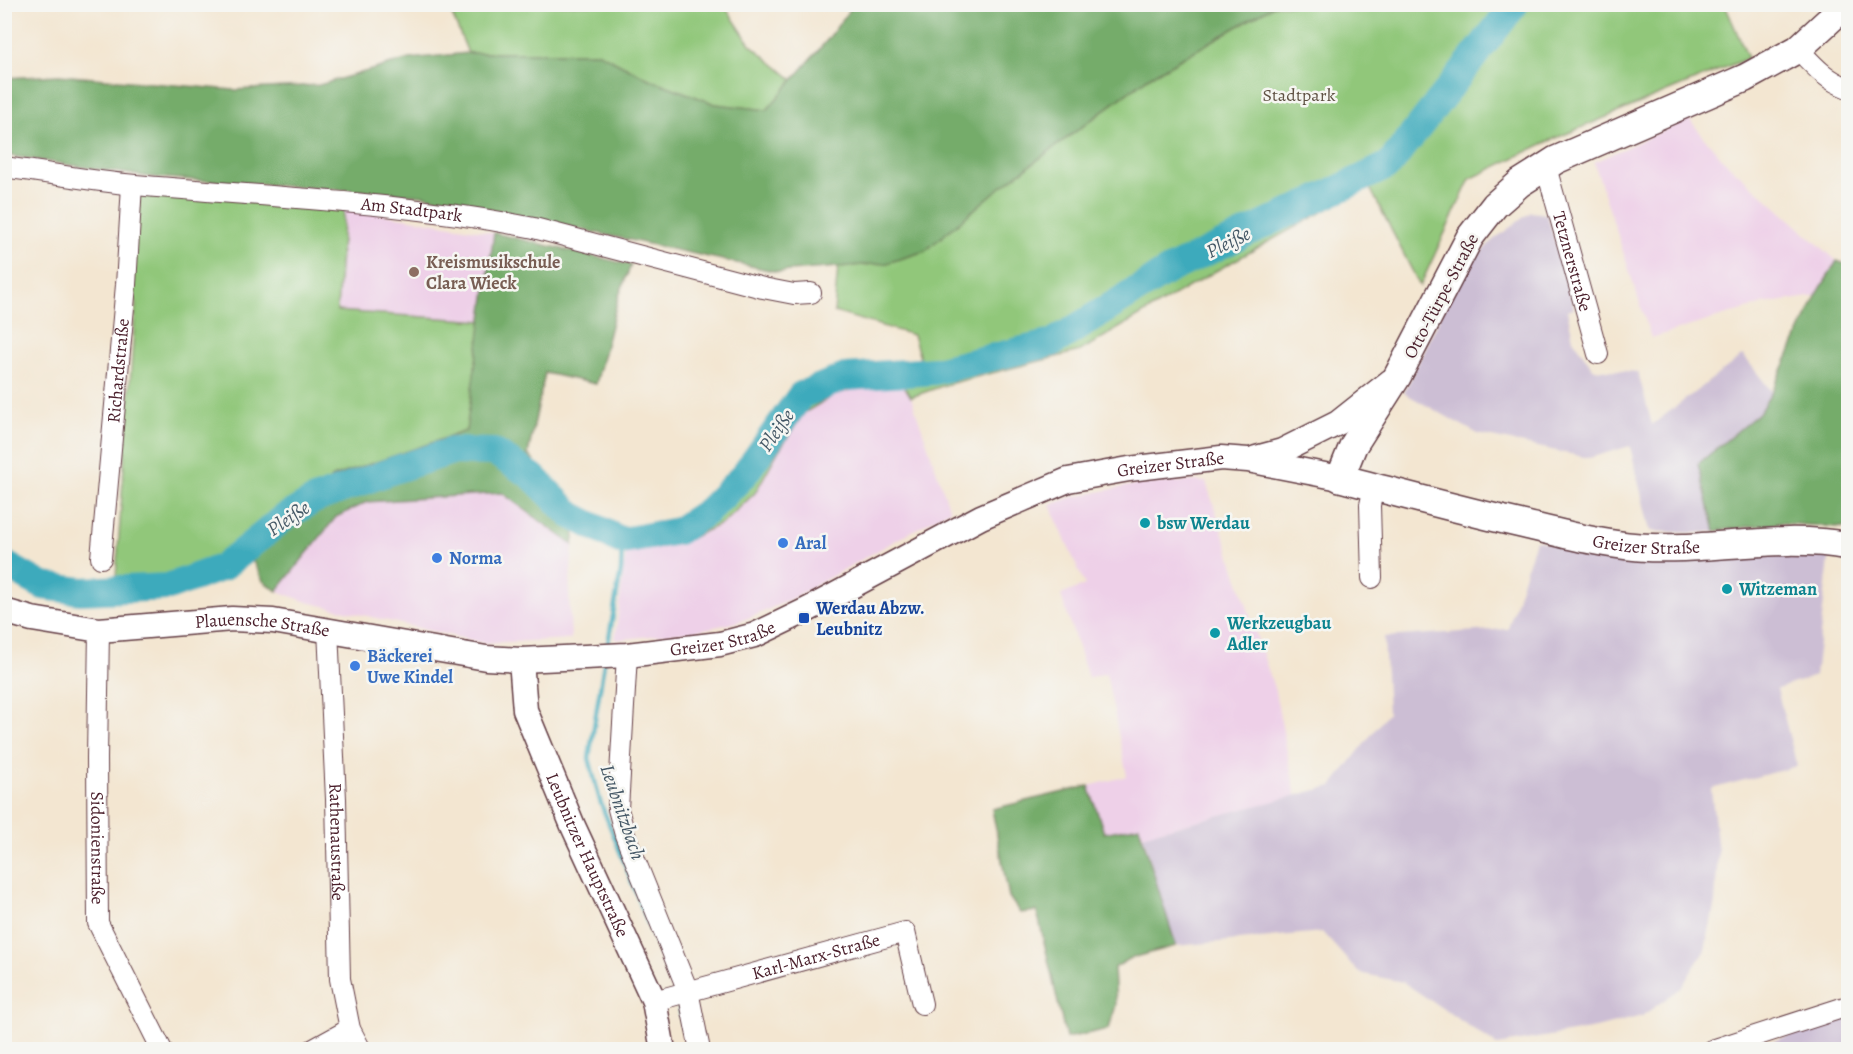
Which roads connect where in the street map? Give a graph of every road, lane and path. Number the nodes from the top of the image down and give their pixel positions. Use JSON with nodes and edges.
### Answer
{"nodes":[{"id":1,"x":1844,"y":4,"type":"edge"},
{"id":2,"x":1798,"y":48,"type":"junction"},
{"id":3,"x":1848,"y":88,"type":"edge"},
{"id":4,"x":4,"y":167,"type":"edge"},
{"id":5,"x":1546,"y":167,"type":"junction"},
{"id":6,"x":132,"y":185,"type":"junction"},
{"id":7,"x":811,"y":293,"type":"dead end"},
{"id":8,"x":1598,"y":354,"type":"dead end"},
{"id":9,"x":1397,"y":377,"type":"junction"},
{"id":10,"x":1248,"y":460,"type":"junction"},
{"id":11,"x":1340,"y":478,"type":"junction"},
{"id":12,"x":1374,"y":487,"type":"junction"},
{"id":13,"x":1848,"y":546,"type":"edge"},
{"id":14,"x":101,"y":558,"type":"dead end"},
{"id":15,"x":1372,"y":578,"type":"dead end"},
{"id":16,"x":4,"y":611,"type":"edge"},
{"id":17,"x":99,"y":630,"type":"junction"},
{"id":18,"x":328,"y":630,"type":"junction"},
{"id":19,"x":622,"y":655,"type":"junction"},
{"id":20,"x":521,"y":660,"type":"junction"},
{"id":21,"x":673,"y":996,"type":"junction"},
{"id":22,"x":922,"y":1004,"type":"dead end"},
{"id":23,"x":1848,"y":1006,"type":"edge"},
{"id":24,"x":350,"y":1029,"type":"junction"},
{"id":25,"x":162,"y":1050,"type":"edge"},
{"id":26,"x":312,"y":1050,"type":"edge"},
{"id":27,"x":361,"y":1050,"type":"edge"},
{"id":28,"x":663,"y":1050,"type":"edge"},
{"id":29,"x":700,"y":1050,"type":"edge"},
{"id":30,"x":1712,"y":1050,"type":"edge"}],
"edges":[{"from":1,"to":2,"type":"main road","name":"Otto-Türpe-Straße"},
{"from":2,"to":3,"type":"street"},
{"from":2,"to":5,"type":"main road","name":"Otto-Türpe-Straße"},
{"from":4,"to":6,"type":"street","name":"Am Stadtpark"},
{"from":5,"to":8,"type":"street","name":"Tetznerstraße"},
{"from":5,"to":9,"type":"main road","name":"Otto-Türpe-Straße"},
{"from":6,"to":7,"type":"street","name":"Am Stadtpark"},
{"from":6,"to":14,"type":"street","name":"Richardstraße"},
{"from":9,"to":10,"type":"street"},
{"from":9,"to":11,"type":"main road","name":"Otto-Türpe-Straße"},
{"from":10,"to":11,"type":"street","name":"Greizer Straße"},
{"from":10,"to":19,"type":"street","name":"Greizer Straße"},
{"from":11,"to":12,"type":"main road","name":"Greizer Straße"},
{"from":12,"to":13,"type":"main road","name":"Greizer Straße"},
{"from":12,"to":15,"type":"street"},
{"from":16,"to":17,"type":"street","name":"Plauensche Straße"},
{"from":17,"to":18,"type":"street","name":"Plauensche Straße"},
{"from":17,"to":25,"type":"street","name":"Sidonienstraße"},
{"from":18,"to":20,"type":"street","name":"Plauensche Straße"},
{"from":18,"to":24,"type":"street","name":"Rathenaustraße"},
{"from":19,"to":20,"type":"street","name":"Greizer Straße"},
{"from":19,"to":21,"type":"street","name":"Leubnitzer Hauptstraße"},
{"from":20,"to":21,"type":"street","name":"Leubnitzer Hauptstraße"},
{"from":21,"to":22,"type":"street","name":"Karl-Marx-Straße"},
{"from":21,"to":28,"type":"street","name":"Leubnitzer Hauptstraße"},
{"from":21,"to":29,"type":"street","name":"Leubnitzer Hauptstraße"},
{"from":23,"to":30,"type":"street"},
{"from":24,"to":26,"type":"street"},
{"from":24,"to":27,"type":"street","name":"Rathenaustraße"}]}
